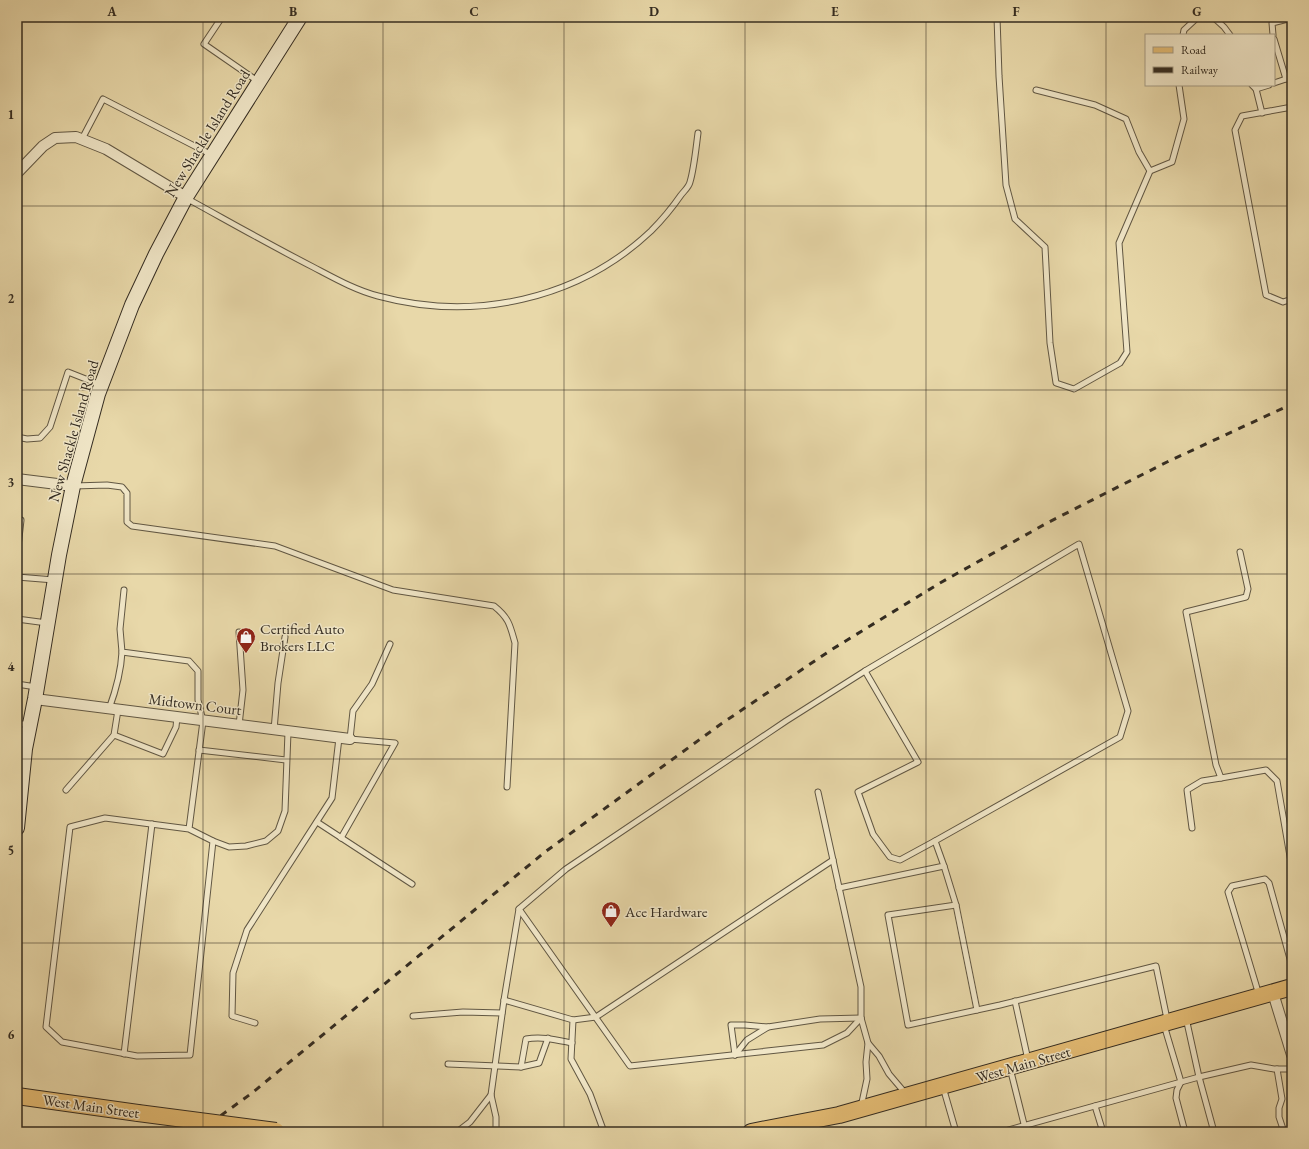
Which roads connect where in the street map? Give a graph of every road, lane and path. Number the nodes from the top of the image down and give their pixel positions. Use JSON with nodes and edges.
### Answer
{"nodes":[{"id":1,"x":222,"y":17,"type":"edge"},
{"id":2,"x":300,"y":17,"type":"edge"},
{"id":3,"x":997,"y":17,"type":"edge"},
{"id":4,"x":1198,"y":17,"type":"edge"},
{"id":5,"x":1213,"y":17,"type":"edge"},
{"id":6,"x":1292,"y":18,"type":"edge"},
{"id":7,"x":1183,"y":34,"type":"edge"},
{"id":8,"x":1229,"y":34,"type":"edge"},
{"id":9,"x":1273,"y":34,"type":"edge"},
{"id":10,"x":1275,"y":42,"type":"edge"},
{"id":11,"x":1292,"y":77,"type":"edge"},
{"id":12,"x":1286,"y":79,"type":"junction"},
{"id":13,"x":259,"y":82,"type":"junction"},
{"id":14,"x":1275,"y":83,"type":"edge"},
{"id":15,"x":1179,"y":86,"type":"edge"},
{"id":16,"x":1253,"y":86,"type":"edge"},
{"id":17,"x":1266,"y":86,"type":"edge"},
{"id":18,"x":1036,"y":90,"type":"dead end"},
{"id":19,"x":1256,"y":90,"type":"junction"},
{"id":20,"x":1292,"y":106,"type":"edge"},
{"id":21,"x":1262,"y":112,"type":"junction"},
{"id":22,"x":698,"y":133,"type":"dead end"},
{"id":23,"x":82,"y":139,"type":"junction"},
{"id":24,"x":213,"y":155,"type":"junction"},
{"id":25,"x":1150,"y":171,"type":"junction"},
{"id":26,"x":17,"y":173,"type":"edge"},
{"id":27,"x":186,"y":198,"type":"junction"},
{"id":28,"x":1292,"y":299,"type":"edge"},
{"id":29,"x":102,"y":385,"type":"junction"},
{"id":30,"x":17,"y":437,"type":"edge"},
{"id":31,"x":17,"y":478,"type":"edge"},
{"id":32,"x":73,"y":486,"type":"junction"},
{"id":33,"x":17,"y":519,"type":"edge"},
{"id":34,"x":1240,"y":552,"type":"dead end"},
{"id":35,"x":17,"y":556,"type":"edge"},
{"id":36,"x":17,"y":577,"type":"edge"},
{"id":37,"x":54,"y":580,"type":"junction"},
{"id":38,"x":124,"y":590,"type":"dead end"},
{"id":39,"x":17,"y":619,"type":"edge"},
{"id":40,"x":48,"y":623,"type":"junction"},
{"id":41,"x":239,"y":632,"type":"dead end"},
{"id":42,"x":284,"y":637,"type":"dead end"},
{"id":43,"x":390,"y":644,"type":"dead end"},
{"id":44,"x":122,"y":652,"type":"junction"},
{"id":45,"x":865,"y":671,"type":"junction"},
{"id":46,"x":17,"y":684,"type":"edge"},
{"id":47,"x":36,"y":694,"type":"junction"},
{"id":48,"x":114,"y":709,"type":"junction"},
{"id":49,"x":177,"y":718,"type":"junction"},
{"id":50,"x":203,"y":721,"type":"junction"},
{"id":51,"x":24,"y":724,"type":"edge"},
{"id":52,"x":239,"y":725,"type":"junction"},
{"id":53,"x":274,"y":730,"type":"junction"},
{"id":54,"x":288,"y":732,"type":"junction"},
{"id":55,"x":114,"y":735,"type":"junction"},
{"id":56,"x":339,"y":738,"type":"junction"},
{"id":57,"x":350,"y":739,"type":"junction"},
{"id":58,"x":199,"y":750,"type":"junction"},
{"id":59,"x":286,"y":760,"type":"junction"},
{"id":60,"x":1221,"y":778,"type":"junction"},
{"id":61,"x":507,"y":787,"type":"dead end"},
{"id":62,"x":66,"y":790,"type":"dead end"},
{"id":63,"x":818,"y":792,"type":"dead end"},
{"id":64,"x":317,"y":822,"type":"junction"},
{"id":65,"x":152,"y":824,"type":"junction"},
{"id":66,"x":17,"y":828,"type":"edge"},
{"id":67,"x":1192,"y":828,"type":"dead end"},
{"id":68,"x":189,"y":829,"type":"junction"},
{"id":69,"x":341,"y":838,"type":"junction"},
{"id":70,"x":935,"y":841,"type":"junction"},
{"id":71,"x":213,"y":842,"type":"junction"},
{"id":72,"x":833,"y":860,"type":"junction"},
{"id":73,"x":944,"y":866,"type":"junction"},
{"id":74,"x":1292,"y":868,"type":"edge"},
{"id":75,"x":412,"y":884,"type":"dead end"},
{"id":76,"x":839,"y":888,"type":"junction"},
{"id":77,"x":956,"y":905,"type":"junction"},
{"id":78,"x":518,"y":909,"type":"junction"},
{"id":79,"x":1290,"y":951,"type":"edge"},
{"id":80,"x":1292,"y":966,"type":"edge"},
{"id":81,"x":1292,"y":988,"type":"edge"},
{"id":82,"x":1266,"y":995,"type":"junction"},
{"id":83,"x":504,"y":1000,"type":"junction"},
{"id":84,"x":1015,"y":1001,"type":"junction"},
{"id":85,"x":977,"y":1010,"type":"junction"},
{"id":86,"x":502,"y":1013,"type":"junction"},
{"id":87,"x":413,"y":1016,"type":"dead end"},
{"id":88,"x":596,"y":1017,"type":"junction"},
{"id":89,"x":861,"y":1018,"type":"junction"},
{"id":90,"x":1186,"y":1018,"type":"junction"},
{"id":91,"x":573,"y":1020,"type":"junction"},
{"id":92,"x":255,"y":1023,"type":"dead end"},
{"id":93,"x":1166,"y":1023,"type":"junction"},
{"id":94,"x":768,"y":1027,"type":"junction"},
{"id":95,"x":548,"y":1038,"type":"junction"},
{"id":96,"x":572,"y":1043,"type":"junction"},
{"id":97,"x":868,"y":1043,"type":"junction"},
{"id":98,"x":124,"y":1054,"type":"junction"},
{"id":99,"x":1292,"y":1054,"type":"edge"},
{"id":100,"x":735,"y":1055,"type":"junction"},
{"id":101,"x":1028,"y":1062,"type":"junction"},
{"id":102,"x":448,"y":1064,"type":"dead end"},
{"id":103,"x":495,"y":1065,"type":"junction"},
{"id":104,"x":521,"y":1067,"type":"junction"},
{"id":105,"x":1009,"y":1067,"type":"junction"},
{"id":106,"x":1277,"y":1069,"type":"junction"},
{"id":107,"x":1292,"y":1069,"type":"edge"},
{"id":108,"x":1199,"y":1077,"type":"junction"},
{"id":109,"x":1181,"y":1082,"type":"junction"},
{"id":110,"x":943,"y":1086,"type":"junction"},
{"id":111,"x":491,"y":1095,"type":"junction"},
{"id":112,"x":17,"y":1096,"type":"edge"},
{"id":113,"x":908,"y":1096,"type":"junction"},
{"id":114,"x":1095,"y":1106,"type":"junction"},
{"id":115,"x":861,"y":1109,"type":"junction"},
{"id":116,"x":1025,"y":1125,"type":"junction"},
{"id":117,"x":813,"y":1126,"type":"edge"},
{"id":118,"x":280,"y":1132,"type":"edge"},
{"id":119,"x":457,"y":1132,"type":"edge"},
{"id":120,"x":496,"y":1132,"type":"edge"},
{"id":121,"x":604,"y":1132,"type":"edge"},
{"id":122,"x":751,"y":1132,"type":"edge"},
{"id":123,"x":956,"y":1132,"type":"edge"},
{"id":124,"x":1000,"y":1132,"type":"edge"},
{"id":125,"x":1026,"y":1132,"type":"edge"},
{"id":126,"x":1103,"y":1132,"type":"edge"},
{"id":127,"x":1185,"y":1132,"type":"edge"},
{"id":128,"x":1214,"y":1132,"type":"edge"},
{"id":129,"x":1284,"y":1132,"type":"edge"}],
"edges":[{"from":1,"to":13,"type":"lane"},
{"from":2,"to":13,"type":"main road","name":"New Shackle Island Road"},
{"from":3,"to":25,"type":"lane"},
{"from":4,"to":7,"type":"lane"},
{"from":5,"to":8,"type":"lane"},
{"from":6,"to":9,"type":"lane"},
{"from":10,"to":12,"type":"lane"},
{"from":11,"to":12,"type":"lane"},
{"from":12,"to":14,"type":"lane"},
{"from":13,"to":24,"type":"main road","name":"New Shackle Island Road"},
{"from":15,"to":25,"type":"lane"},
{"from":16,"to":19,"type":"lane"},
{"from":17,"to":19,"type":"lane"},
{"from":18,"to":25,"type":"lane"},
{"from":19,"to":21,"type":"lane"},
{"from":20,"to":21,"type":"lane"},
{"from":21,"to":28,"type":"lane"},
{"from":22,"to":27,"type":"lane"},
{"from":23,"to":24,"type":"lane"},
{"from":23,"to":26,"type":"street"},
{"from":23,"to":27,"type":"street"},
{"from":24,"to":27,"type":"main road","name":"New Shackle Island Road"},
{"from":27,"to":29,"type":"main road","name":"New Shackle Island Road"},
{"from":29,"to":30,"type":"lane"},
{"from":29,"to":32,"type":"main road","name":"New Shackle Island Road"},
{"from":31,"to":32,"type":"street"},
{"from":32,"to":37,"type":"main road","name":"New Shackle Island Road"},
{"from":32,"to":61,"type":"lane"},
{"from":33,"to":35,"type":"lane"},
{"from":34,"to":60,"type":"lane"},
{"from":36,"to":37,"type":"lane"},
{"from":37,"to":40,"type":"main road","name":"New Shackle Island Road"},
{"from":38,"to":44,"type":"lane"},
{"from":39,"to":40,"type":"lane"},
{"from":40,"to":47,"type":"main road","name":"New Shackle Island Road"},
{"from":41,"to":52,"type":"lane"},
{"from":42,"to":53,"type":"lane"},
{"from":43,"to":57,"type":"lane"},
{"from":44,"to":48,"type":"lane"},
{"from":44,"to":50,"type":"lane"},
{"from":45,"to":70,"type":"lane"},
{"from":45,"to":70,"type":"lane"},
{"from":45,"to":78,"type":"lane"},
{"from":46,"to":47,"type":"lane"},
{"from":47,"to":48,"type":"street","name":"Midtown Court"},
{"from":47,"to":51,"type":"main road","name":"New Shackle Island Road"},
{"from":48,"to":49,"type":"street","name":"Midtown Court"},
{"from":48,"to":55,"type":"lane"},
{"from":49,"to":50,"type":"street","name":"Midtown Court"},
{"from":49,"to":55,"type":"lane"},
{"from":50,"to":52,"type":"street","name":"Midtown Court"},
{"from":50,"to":58,"type":"lane"},
{"from":51,"to":66,"type":"main road","name":"New Shackle Island Road"},
{"from":52,"to":53,"type":"street","name":"Midtown Court"},
{"from":53,"to":54,"type":"street","name":"Midtown Court"},
{"from":54,"to":56,"type":"street","name":"Midtown Court"},
{"from":54,"to":59,"type":"lane"},
{"from":55,"to":62,"type":"lane"},
{"from":56,"to":57,"type":"street","name":"Midtown Court"},
{"from":56,"to":64,"type":"lane"},
{"from":57,"to":69,"type":"lane"},
{"from":58,"to":59,"type":"lane"},
{"from":58,"to":68,"type":"lane"},
{"from":59,"to":71,"type":"lane"},
{"from":60,"to":67,"type":"lane"},
{"from":60,"to":74,"type":"lane"},
{"from":63,"to":72,"type":"lane"},
{"from":64,"to":69,"type":"lane"},
{"from":64,"to":92,"type":"lane"},
{"from":65,"to":68,"type":"lane"},
{"from":65,"to":98,"type":"lane"},
{"from":65,"to":98,"type":"lane"},
{"from":68,"to":71,"type":"lane"},
{"from":69,"to":75,"type":"lane"},
{"from":70,"to":73,"type":"lane"},
{"from":71,"to":98,"type":"lane"},
{"from":72,"to":76,"type":"lane"},
{"from":72,"to":88,"type":"lane"},
{"from":73,"to":76,"type":"lane"},
{"from":73,"to":77,"type":"lane"},
{"from":76,"to":89,"type":"lane"},
{"from":77,"to":85,"type":"lane"},
{"from":77,"to":85,"type":"lane"},
{"from":78,"to":83,"type":"lane"},
{"from":78,"to":88,"type":"lane"},
{"from":79,"to":80,"type":"lane"},
{"from":79,"to":82,"type":"lane"},
{"from":81,"to":82,"type":"main road","name":"West Main Street"},
{"from":82,"to":90,"type":"main road","name":"West Main Street"},
{"from":82,"to":99,"type":"street"},
{"from":83,"to":86,"type":"lane"},
{"from":83,"to":91,"type":"lane"},
{"from":84,"to":85,"type":"lane"},
{"from":84,"to":93,"type":"lane"},
{"from":84,"to":101,"type":"lane"},
{"from":86,"to":87,"type":"lane"},
{"from":86,"to":103,"type":"lane"},
{"from":88,"to":91,"type":"lane"},
{"from":88,"to":100,"type":"lane"},
{"from":89,"to":94,"type":"lane"},
{"from":89,"to":97,"type":"lane"},
{"from":89,"to":100,"type":"lane"},
{"from":90,"to":93,"type":"main road","name":"West Main Street"},
{"from":90,"to":108,"type":"lane"},
{"from":91,"to":96,"type":"lane"},
{"from":93,"to":101,"type":"main road","name":"West Main Street"},
{"from":93,"to":109,"type":"lane"},
{"from":94,"to":100,"type":"lane"},
{"from":94,"to":100,"type":"lane"},
{"from":95,"to":96,"type":"lane"},
{"from":95,"to":104,"type":"lane"},
{"from":95,"to":104,"type":"lane"},
{"from":96,"to":121,"type":"lane"},
{"from":97,"to":113,"type":"lane"},
{"from":97,"to":115,"type":"lane"},
{"from":101,"to":105,"type":"main road","name":"West Main Street"},
{"from":102,"to":103,"type":"lane"},
{"from":103,"to":104,"type":"lane"},
{"from":103,"to":111,"type":"lane"},
{"from":105,"to":110,"type":"main road","name":"West Main Street"},
{"from":105,"to":116,"type":"lane"},
{"from":106,"to":107,"type":"lane"},
{"from":106,"to":108,"type":"lane"},
{"from":106,"to":129,"type":"lane"},
{"from":108,"to":109,"type":"lane"},
{"from":108,"to":128,"type":"lane"},
{"from":109,"to":114,"type":"lane"},
{"from":109,"to":127,"type":"lane"},
{"from":110,"to":113,"type":"main road","name":"West Main Street"},
{"from":110,"to":123,"type":"lane"},
{"from":111,"to":119,"type":"lane"},
{"from":111,"to":120,"type":"lane"},
{"from":112,"to":118,"type":"main road","name":"West Main Street","bridge":true},
{"from":113,"to":115,"type":"main road","name":"West Main Street"},
{"from":114,"to":116,"type":"lane"},
{"from":114,"to":126,"type":"lane"},
{"from":115,"to":117,"type":"main road","name":"West Main Street"},
{"from":116,"to":124,"type":"lane"},
{"from":116,"to":125,"type":"lane"},
{"from":117,"to":122,"type":"main road","name":"West Main Street"}]}
